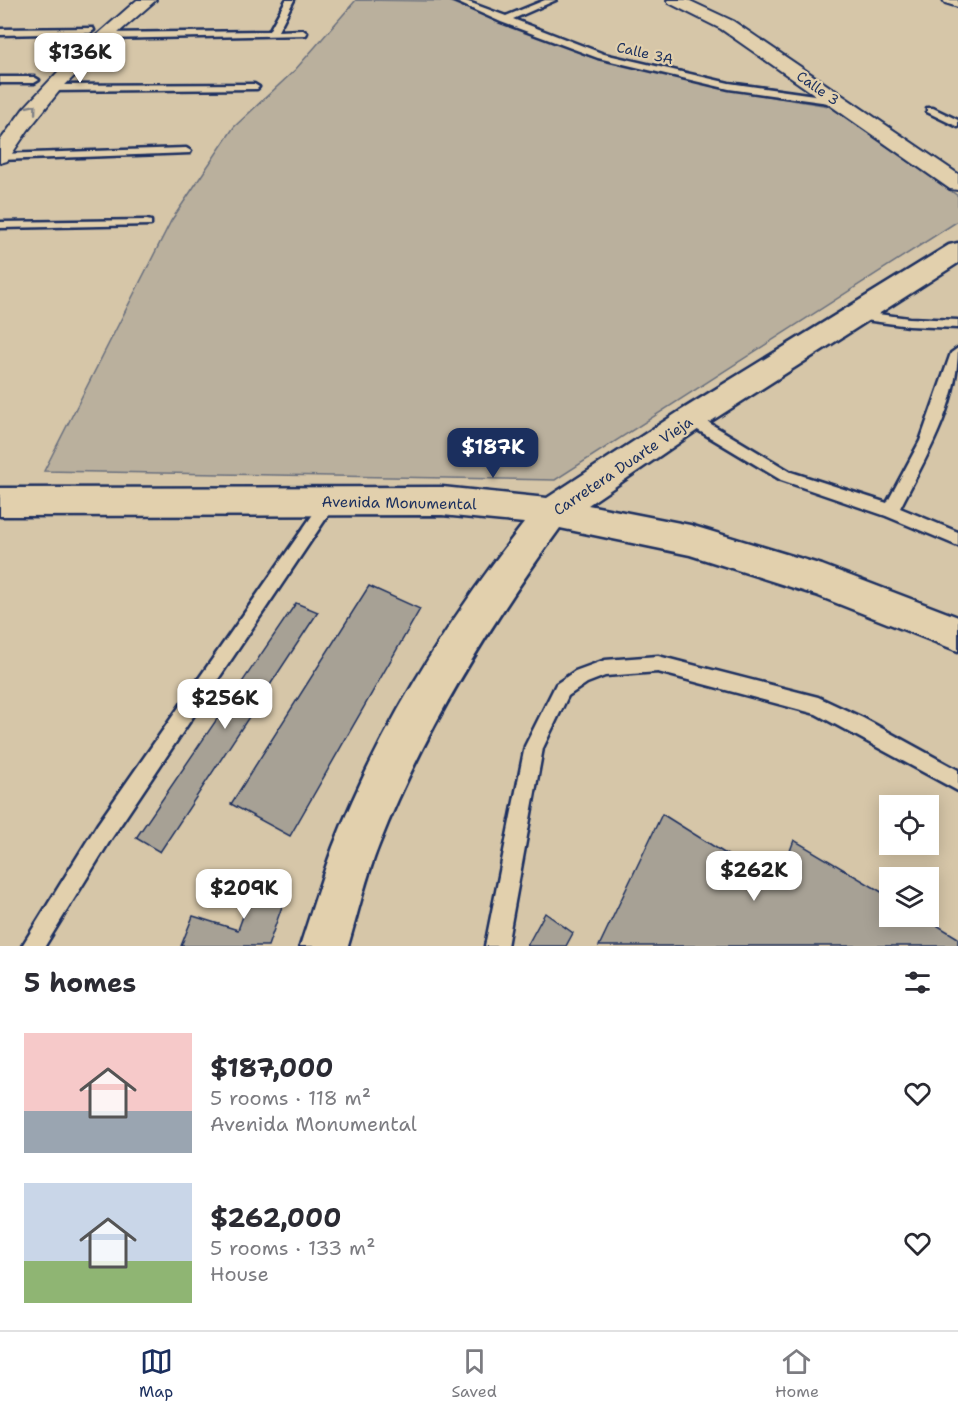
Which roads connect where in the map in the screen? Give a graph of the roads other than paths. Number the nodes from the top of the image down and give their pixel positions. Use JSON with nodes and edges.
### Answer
{"nodes":[{"id":1,"x":129,"y":0,"type":"edge"},
{"id":2,"x":148,"y":0,"type":"edge"},
{"id":3,"x":290,"y":0,"type":"edge"},
{"id":4,"x":456,"y":0,"type":"edge"},
{"id":5,"x":552,"y":0,"type":"edge"},
{"id":6,"x":675,"y":0,"type":"edge"},
{"id":7,"x":951,"y":0,"type":"edge"},
{"id":8,"x":958,"y":2,"type":"edge"},
{"id":9,"x":504,"y":20,"type":"junction"},
{"id":10,"x":0,"y":32,"type":"edge"},
{"id":11,"x":97,"y":33,"type":"junction"},
{"id":12,"x":272,"y":33,"type":"junction"},
{"id":13,"x":303,"y":33,"type":"dead end"},
{"id":14,"x":0,"y":80,"type":"edge"},
{"id":15,"x":42,"y":84,"type":"junction"},
{"id":16,"x":254,"y":87,"type":"dead end"},
{"id":17,"x":20,"y":95,"type":"dead end"},
{"id":18,"x":836,"y":101,"type":"junction"},
{"id":19,"x":930,"y":110,"type":"dead end"},
{"id":20,"x":958,"y":124,"type":"edge"},
{"id":21,"x":186,"y":152,"type":"dead end"},
{"id":22,"x":0,"y":157,"type":"edge"},
{"id":23,"x":958,"y":184,"type":"edge"},
{"id":24,"x":147,"y":223,"type":"dead end"},
{"id":25,"x":0,"y":225,"type":"edge"},
{"id":26,"x":958,"y":251,"type":"edge"},
{"id":27,"x":854,"y":315,"type":"junction"},
{"id":28,"x":958,"y":324,"type":"edge"},
{"id":29,"x":958,"y":353,"type":"edge"},
{"id":30,"x":691,"y":419,"type":"junction"},
{"id":31,"x":330,"y":501,"type":"junction"},
{"id":32,"x":0,"y":502,"type":"edge"},
{"id":33,"x":891,"y":511,"type":"junction"},
{"id":34,"x":552,"y":512,"type":"junction"},
{"id":35,"x":958,"y":539,"type":"edge"},
{"id":36,"x":958,"y":634,"type":"edge"},
{"id":37,"x":958,"y":781,"type":"edge"},
{"id":38,"x":33,"y":946,"type":"edge"},
{"id":39,"x":324,"y":946,"type":"edge"},
{"id":40,"x":496,"y":946,"type":"edge"}],
"edges":[{"from":1,"to":11,"type":"street"},
{"from":2,"to":11,"type":"street"},
{"from":3,"to":12,"type":"lane"},
{"from":4,"to":9,"type":"lane","name":"Calle 3A"},
{"from":5,"to":9,"type":"lane"},
{"from":6,"to":18,"type":"street","name":"Calle 3"},
{"from":7,"to":8,"type":"street"},
{"from":9,"to":18,"type":"lane","name":"Calle 3A"},
{"from":10,"to":11,"type":"lane"},
{"from":11,"to":12,"type":"lane"},
{"from":11,"to":15,"type":"street"},
{"from":12,"to":13,"type":"lane"},
{"from":14,"to":15,"type":"lane"},
{"from":15,"to":16,"type":"lane"},
{"from":15,"to":17,"type":"street"},
{"from":22,"to":15,"type":"street","one_way":true},
{"from":18,"to":23,"type":"street","name":"Calle 3"},
{"from":19,"to":20,"type":"lane"},
{"from":21,"to":22,"type":"lane"},
{"from":24,"to":25,"type":"lane"},
{"from":26,"to":27,"type":"main road","name":"Carretera Duarte Vieja"},
{"from":27,"to":28,"type":"lane"},
{"from":27,"to":30,"type":"main road","name":"Carretera Duarte Vieja"},
{"from":29,"to":33,"type":"lane"},
{"from":30,"to":33,"type":"lane"},
{"from":30,"to":34,"type":"main road","name":"Carretera Duarte Vieja"},
{"from":31,"to":32,"type":"main road","name":"Avenida Monumental"},
{"from":31,"to":34,"type":"main road","name":"Avenida Monumental"},
{"from":31,"to":38,"type":"lane"},
{"from":33,"to":35,"type":"lane"},
{"from":34,"to":36,"type":"main road","name":"Avenida Monumental"},
{"from":34,"to":39,"type":"main road","name":"Carretera Duarte Vieja"},
{"from":37,"to":40,"type":"lane"}]}
